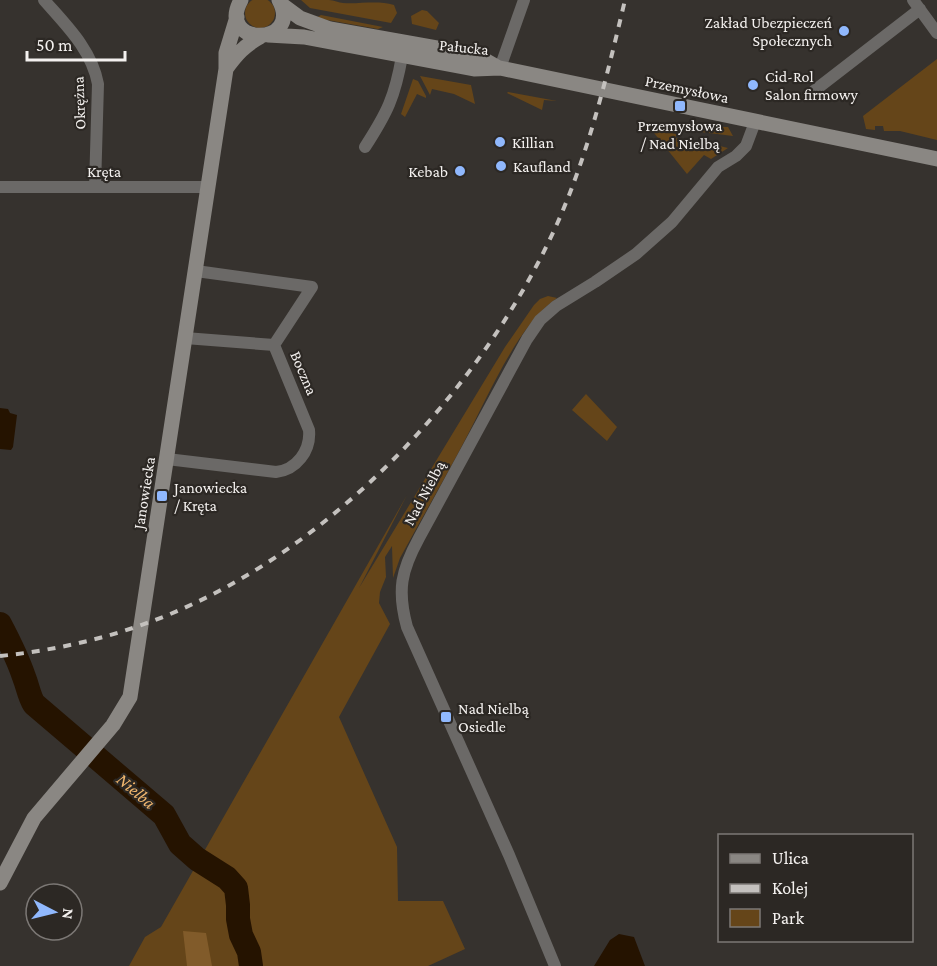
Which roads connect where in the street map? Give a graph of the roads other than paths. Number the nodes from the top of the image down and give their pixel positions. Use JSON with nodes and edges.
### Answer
{"nodes":[{"id":1,"x":44,"y":0,"type":"edge"},
{"id":2,"x":524,"y":0,"type":"edge"},
{"id":3,"x":280,"y":2,"type":"edge"},
{"id":4,"x":239,"y":5,"type":"edge"},
{"id":5,"x":917,"y":5,"type":"edge"},
{"id":6,"x":937,"y":33,"type":"edge"},
{"id":7,"x":264,"y":36,"type":"junction"},
{"id":8,"x":402,"y":56,"type":"junction"},
{"id":9,"x":500,"y":68,"type":"junction"},
{"id":10,"x":226,"y":69,"type":"junction"},
{"id":11,"x":810,"y":94,"type":"dead end"},
{"id":12,"x":755,"y":122,"type":"junction"},
{"id":13,"x":364,"y":147,"type":"dead end"},
{"id":14,"x":937,"y":159,"type":"edge"},
{"id":15,"x":0,"y":187,"type":"edge"},
{"id":16,"x":96,"y":187,"type":"junction"},
{"id":17,"x":208,"y":187,"type":"junction"},
{"id":18,"x":196,"y":271,"type":"junction"},
{"id":19,"x":186,"y":338,"type":"junction"},
{"id":20,"x":274,"y":345,"type":"junction"},
{"id":21,"x":167,"y":459,"type":"junction"},
{"id":22,"x":0,"y":883,"type":"edge"},
{"id":23,"x":555,"y":966,"type":"edge"}],
"edges":[{"from":1,"to":16,"type":"street","name":"Okrężna"},
{"from":2,"to":9,"type":"street"},
{"from":3,"to":7,"type":"street"},
{"from":3,"to":9,"type":"street","name":"Pałucka"},
{"from":4,"to":7,"type":"street"},
{"from":4,"to":10,"type":"street","name":"Janowiecka"},
{"from":5,"to":6,"type":"street"},
{"from":5,"to":11,"type":"street"},
{"from":7,"to":8,"type":"street","name":"Pałucka"},
{"from":7,"to":10,"type":"street"},
{"from":8,"to":9,"type":"street","name":"Pałucka"},
{"from":8,"to":13,"type":"street"},
{"from":9,"to":12,"type":"street","name":"Przemysłowa"},
{"from":10,"to":17,"type":"street","name":"Janowiecka"},
{"from":12,"to":14,"type":"street","name":"Przemysłowa"},
{"from":12,"to":23,"type":"street","name":"Nad Nielbą"},
{"from":15,"to":16,"type":"street","name":"Kręta"},
{"from":16,"to":17,"type":"street","name":"Kręta"},
{"from":17,"to":18,"type":"street","name":"Janowiecka"},
{"from":18,"to":19,"type":"street","name":"Janowiecka"},
{"from":18,"to":20,"type":"street","name":"Boczna"},
{"from":19,"to":20,"type":"street"},
{"from":19,"to":21,"type":"street","name":"Janowiecka"},
{"from":20,"to":21,"type":"street","name":"Boczna"},
{"from":21,"to":22,"type":"street","name":"Janowiecka"}]}
